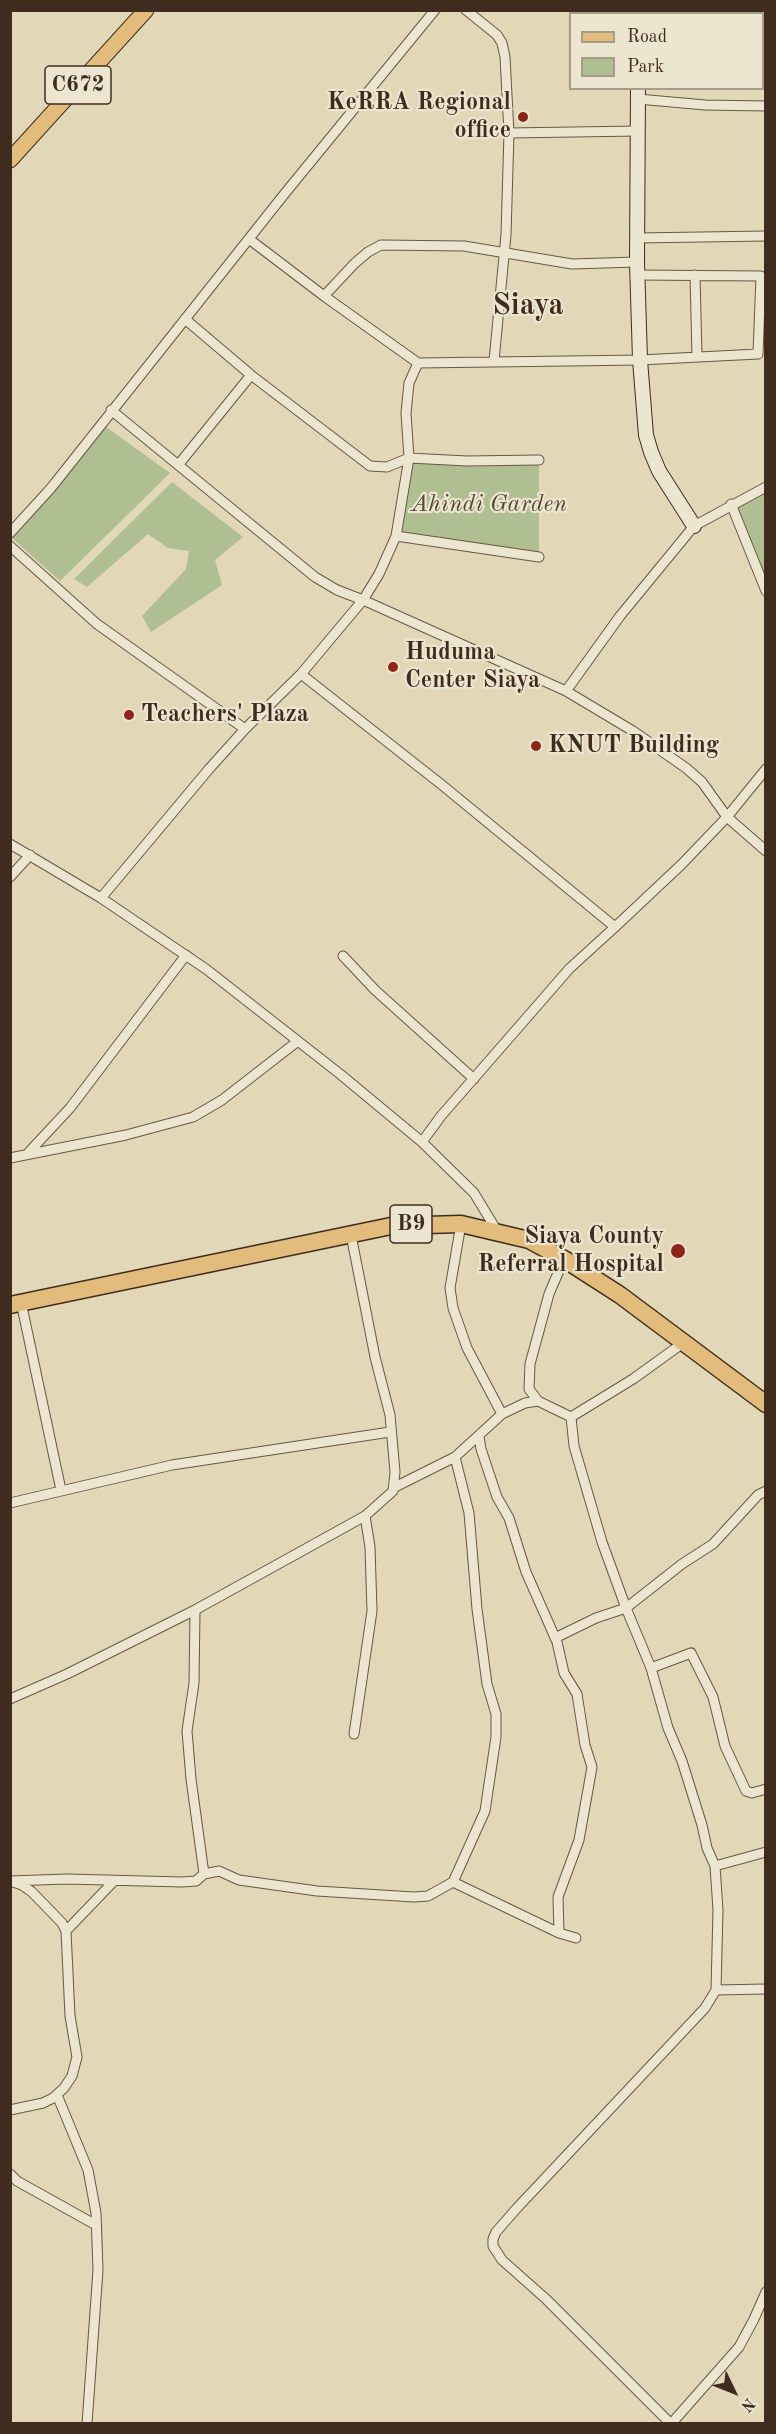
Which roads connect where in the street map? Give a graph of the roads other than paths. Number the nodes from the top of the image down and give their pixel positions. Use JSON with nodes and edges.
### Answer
{"nodes":[{"id":1,"x":146,"y":10,"type":"edge"},
{"id":2,"x":435,"y":10,"type":"edge"},
{"id":3,"x":466,"y":10,"type":"edge"},
{"id":4,"x":638,"y":94,"type":"edge"},
{"id":5,"x":765,"y":106,"type":"edge"},
{"id":6,"x":638,"y":130,"type":"junction"},
{"id":7,"x":509,"y":133,"type":"junction"},
{"id":8,"x":10,"y":160,"type":"edge"},
{"id":9,"x":765,"y":236,"type":"edge"},
{"id":10,"x":637,"y":237,"type":"junction"},
{"id":11,"x":249,"y":239,"type":"junction"},
{"id":12,"x":505,"y":252,"type":"junction"},
{"id":13,"x":637,"y":269,"type":"junction"},
{"id":14,"x":695,"y":275,"type":"junction"},
{"id":15,"x":324,"y":296,"type":"junction"},
{"id":16,"x":185,"y":319,"type":"junction"},
{"id":17,"x":697,"y":357,"type":"junction"},
{"id":18,"x":640,"y":360,"type":"junction"},
{"id":19,"x":494,"y":361,"type":"junction"},
{"id":20,"x":417,"y":363,"type":"junction"},
{"id":21,"x":251,"y":375,"type":"junction"},
{"id":22,"x":111,"y":410,"type":"junction"},
{"id":23,"x":409,"y":458,"type":"junction"},
{"id":24,"x":538,"y":460,"type":"dead end"},
{"id":25,"x":179,"y":464,"type":"junction"},
{"id":26,"x":765,"y":487,"type":"edge"},
{"id":27,"x":731,"y":504,"type":"junction"},
{"id":28,"x":694,"y":526,"type":"junction"},
{"id":29,"x":10,"y":533,"type":"edge"},
{"id":30,"x":396,"y":536,"type":"junction"},
{"id":31,"x":10,"y":546,"type":"edge"},
{"id":32,"x":539,"y":557,"type":"dead end"},
{"id":33,"x":765,"y":591,"type":"edge"},
{"id":34,"x":363,"y":600,"type":"junction"},
{"id":35,"x":301,"y":674,"type":"junction"},
{"id":36,"x":566,"y":691,"type":"junction"},
{"id":37,"x":244,"y":729,"type":"junction"},
{"id":38,"x":765,"y":769,"type":"edge"},
{"id":39,"x":727,"y":817,"type":"junction"},
{"id":40,"x":10,"y":844,"type":"edge"},
{"id":41,"x":765,"y":851,"type":"edge"},
{"id":42,"x":30,"y":855,"type":"junction"},
{"id":43,"x":10,"y":877,"type":"edge"},
{"id":44,"x":101,"y":898,"type":"junction"},
{"id":45,"x":615,"y":927,"type":"junction"},
{"id":46,"x":186,"y":955,"type":"junction"},
{"id":47,"x":343,"y":956,"type":"dead end"},
{"id":48,"x":297,"y":1041,"type":"junction"},
{"id":49,"x":474,"y":1079,"type":"junction"},
{"id":50,"x":422,"y":1142,"type":"junction"},
{"id":51,"x":29,"y":1152,"type":"junction"},
{"id":52,"x":10,"y":1158,"type":"edge"},
{"id":53,"x":461,"y":1224,"type":"junction"},
{"id":54,"x":497,"y":1231,"type":"junction"},
{"id":55,"x":351,"y":1234,"type":"junction"},
{"id":56,"x":564,"y":1259,"type":"junction"},
{"id":57,"x":16,"y":1304,"type":"edge"},
{"id":58,"x":683,"y":1343,"type":"junction"},
{"id":59,"x":538,"y":1401,"type":"junction"},
{"id":60,"x":765,"y":1404,"type":"edge"},
{"id":61,"x":502,"y":1414,"type":"junction"},
{"id":62,"x":571,"y":1418,"type":"junction"},
{"id":63,"x":390,"y":1432,"type":"junction"},
{"id":64,"x":479,"y":1437,"type":"junction"},
{"id":65,"x":455,"y":1456,"type":"junction"},
{"id":66,"x":394,"y":1487,"type":"junction"},
{"id":67,"x":62,"y":1491,"type":"junction"},
{"id":68,"x":765,"y":1491,"type":"edge"},
{"id":69,"x":10,"y":1503,"type":"edge"},
{"id":70,"x":365,"y":1516,"type":"junction"},
{"id":71,"x":626,"y":1608,"type":"junction"},
{"id":72,"x":195,"y":1610,"type":"junction"},
{"id":73,"x":555,"y":1638,"type":"junction"},
{"id":74,"x":651,"y":1668,"type":"junction"},
{"id":75,"x":10,"y":1699,"type":"edge"},
{"id":76,"x":354,"y":1734,"type":"dead end"},
{"id":77,"x":765,"y":1789,"type":"edge"},
{"id":78,"x":765,"y":1852,"type":"edge"},
{"id":79,"x":715,"y":1866,"type":"junction"},
{"id":80,"x":204,"y":1874,"type":"junction"},
{"id":81,"x":12,"y":1878,"type":"edge"},
{"id":82,"x":114,"y":1881,"type":"junction"},
{"id":83,"x":453,"y":1882,"type":"junction"},
{"id":84,"x":66,"y":1931,"type":"junction"},
{"id":85,"x":559,"y":1933,"type":"junction"},
{"id":86,"x":576,"y":1938,"type":"dead end"},
{"id":87,"x":765,"y":1989,"type":"edge"},
{"id":88,"x":716,"y":1990,"type":"junction"},
{"id":89,"x":57,"y":2095,"type":"junction"},
{"id":90,"x":10,"y":2110,"type":"edge"},
{"id":91,"x":10,"y":2174,"type":"edge"},
{"id":92,"x":96,"y":2225,"type":"junction"},
{"id":93,"x":765,"y":2292,"type":"edge"},
{"id":94,"x":87,"y":2424,"type":"edge"},
{"id":95,"x":671,"y":2424,"type":"edge"}],
"edges":[{"from":1,"to":8,"type":"main road","number":"C672"},
{"from":2,"to":11,"type":"street"},
{"from":3,"to":7,"type":"street"},
{"from":4,"to":5,"type":"street"},
{"from":4,"to":6,"type":"main road"},
{"from":6,"to":7,"type":"street"},
{"from":6,"to":10,"type":"main road"},
{"from":7,"to":12,"type":"street"},
{"from":9,"to":10,"type":"street"},
{"from":10,"to":13,"type":"main road"},
{"from":11,"to":15,"type":"street"},
{"from":11,"to":16,"type":"street"},
{"from":12,"to":13,"type":"street"},
{"from":12,"to":15,"type":"street"},
{"from":12,"to":19,"type":"street"},
{"from":13,"to":14,"type":"street"},
{"from":13,"to":18,"type":"main road"},
{"from":14,"to":17,"type":"street"},
{"from":14,"to":17,"type":"street"},
{"from":15,"to":20,"type":"street"},
{"from":16,"to":21,"type":"street"},
{"from":16,"to":22,"type":"street"},
{"from":17,"to":18,"type":"street"},
{"from":18,"to":19,"type":"street"},
{"from":18,"to":28,"type":"main road"},
{"from":19,"to":20,"type":"street"},
{"from":20,"to":23,"type":"street"},
{"from":21,"to":23,"type":"street"},
{"from":21,"to":25,"type":"street"},
{"from":22,"to":25,"type":"street"},
{"from":22,"to":29,"type":"street"},
{"from":23,"to":24,"type":"street"},
{"from":23,"to":30,"type":"street"},
{"from":25,"to":34,"type":"street"},
{"from":26,"to":27,"type":"street"},
{"from":27,"to":28,"type":"street"},
{"from":27,"to":33,"type":"street"},
{"from":28,"to":36,"type":"street"},
{"from":30,"to":32,"type":"street"},
{"from":30,"to":34,"type":"street"},
{"from":31,"to":37,"type":"street"},
{"from":34,"to":35,"type":"street"},
{"from":34,"to":36,"type":"street"},
{"from":35,"to":37,"type":"street"},
{"from":35,"to":45,"type":"street"},
{"from":36,"to":39,"type":"street"},
{"from":37,"to":44,"type":"street"},
{"from":38,"to":39,"type":"street"},
{"from":39,"to":41,"type":"street"},
{"from":39,"to":45,"type":"street"},
{"from":40,"to":42,"type":"street"},
{"from":42,"to":43,"type":"street"},
{"from":42,"to":44,"type":"street"},
{"from":44,"to":46,"type":"street"},
{"from":45,"to":49,"type":"street"},
{"from":46,"to":48,"type":"street"},
{"from":46,"to":51,"type":"street"},
{"from":47,"to":49,"type":"street"},
{"from":48,"to":50,"type":"street"},
{"from":48,"to":51,"type":"street"},
{"from":49,"to":50,"type":"street"},
{"from":50,"to":54,"type":"street"},
{"from":51,"to":52,"type":"street"},
{"from":53,"to":54,"type":"highway","number":"B9"},
{"from":53,"to":55,"type":"highway","number":"B9"},
{"from":53,"to":61,"type":"street"},
{"from":54,"to":56,"type":"highway","number":"B9"},
{"from":55,"to":57,"type":"highway","number":"B9"},
{"from":55,"to":63,"type":"street"},
{"from":56,"to":58,"type":"highway","number":"B9"},
{"from":56,"to":59,"type":"street"},
{"from":57,"to":67,"type":"street"},
{"from":58,"to":60,"type":"highway","number":"B9"},
{"from":58,"to":62,"type":"street"},
{"from":59,"to":61,"type":"street"},
{"from":59,"to":62,"type":"street"},
{"from":61,"to":64,"type":"street"},
{"from":62,"to":71,"type":"street"},
{"from":63,"to":66,"type":"street"},
{"from":63,"to":67,"type":"street"},
{"from":64,"to":65,"type":"street"},
{"from":64,"to":73,"type":"street"},
{"from":65,"to":66,"type":"street"},
{"from":65,"to":83,"type":"street"},
{"from":66,"to":70,"type":"street"},
{"from":67,"to":69,"type":"street"},
{"from":68,"to":71,"type":"street"},
{"from":70,"to":72,"type":"street"},
{"from":70,"to":76,"type":"street"},
{"from":71,"to":73,"type":"street"},
{"from":71,"to":74,"type":"street"},
{"from":72,"to":75,"type":"street"},
{"from":72,"to":80,"type":"street"},
{"from":73,"to":85,"type":"street"},
{"from":74,"to":77,"type":"street"},
{"from":74,"to":79,"type":"street"},
{"from":78,"to":79,"type":"street"},
{"from":79,"to":88,"type":"street"},
{"from":80,"to":82,"type":"street"},
{"from":80,"to":83,"type":"street"},
{"from":81,"to":82,"type":"street"},
{"from":81,"to":84,"type":"street"},
{"from":82,"to":84,"type":"street"},
{"from":83,"to":85,"type":"street"},
{"from":84,"to":89,"type":"street"},
{"from":85,"to":86,"type":"street"},
{"from":87,"to":88,"type":"street"},
{"from":88,"to":95,"type":"street"},
{"from":89,"to":90,"type":"street"},
{"from":89,"to":92,"type":"street"},
{"from":91,"to":92,"type":"street"},
{"from":92,"to":94,"type":"street"},
{"from":93,"to":95,"type":"street"}]}
